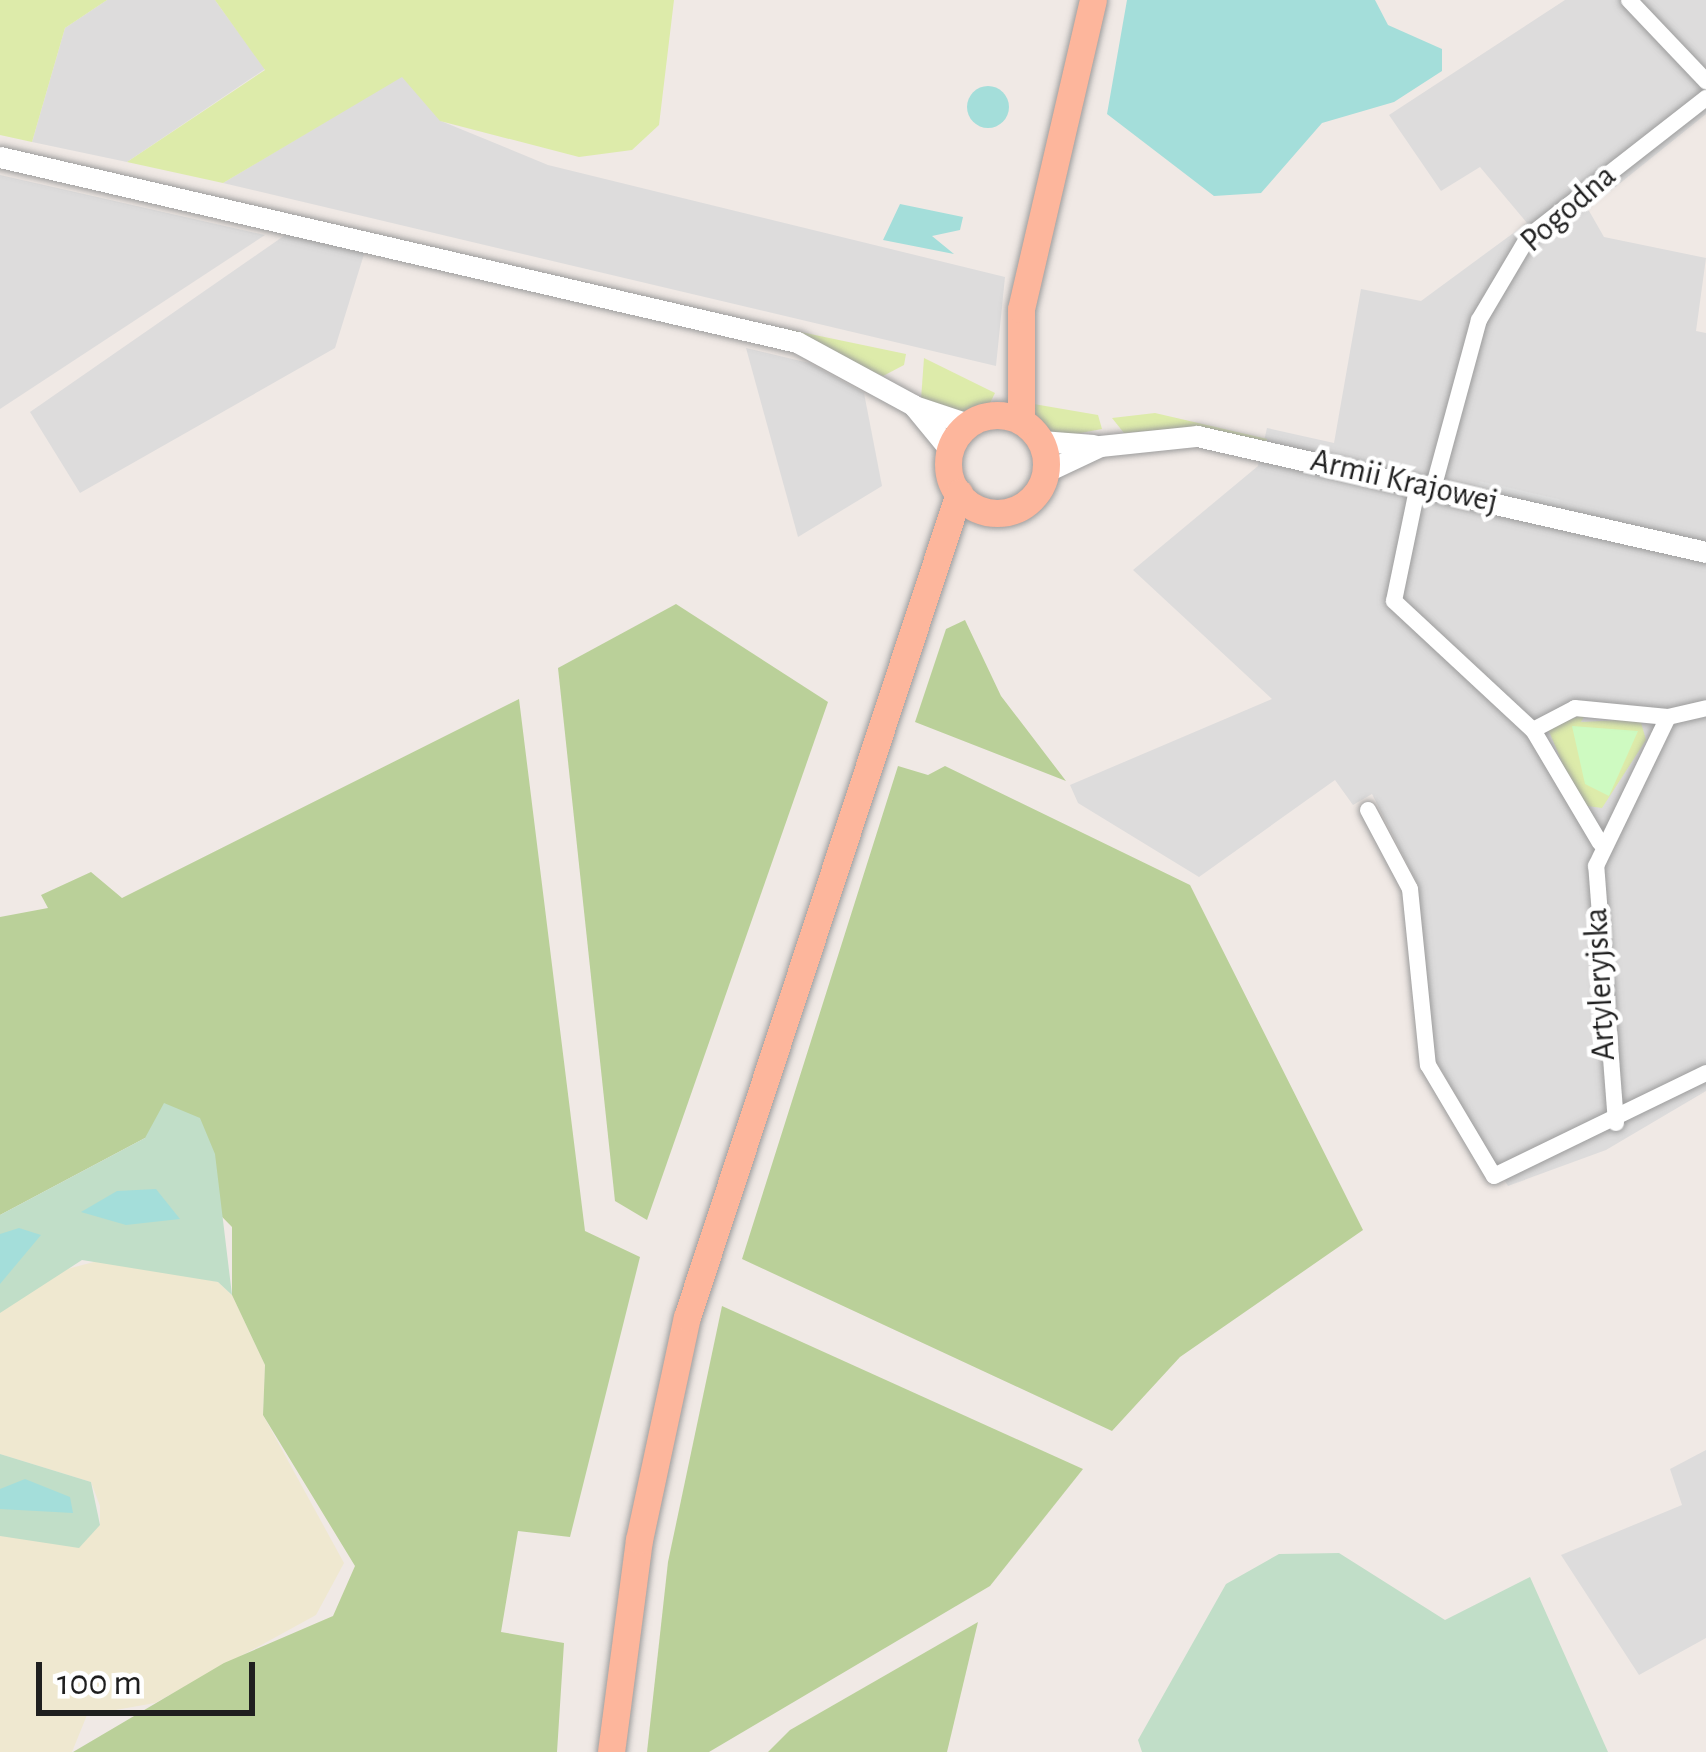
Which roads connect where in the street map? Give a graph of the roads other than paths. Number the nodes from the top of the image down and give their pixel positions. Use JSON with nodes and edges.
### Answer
{"nodes":[{"id":1,"x":1093,"y":0,"type":"edge"},
{"id":2,"x":1629,"y":0,"type":"edge"},
{"id":3,"x":1706,"y":81,"type":"edge"},
{"id":4,"x":1706,"y":98,"type":"edge"},
{"id":5,"x":0,"y":157,"type":"edge"},
{"id":6,"x":1012,"y":364,"type":"junction"},
{"id":7,"x":913,"y":405,"type":"junction"},
{"id":8,"x":979,"y":420,"type":"junction"},
{"id":9,"x":1030,"y":431,"type":"junction"},
{"id":10,"x":1100,"y":446,"type":"junction"},
{"id":11,"x":950,"y":450,"type":"junction"},
{"id":12,"x":1045,"y":472,"type":"junction"},
{"id":13,"x":1426,"y":487,"type":"junction"},
{"id":14,"x":959,"y":493,"type":"junction"},
{"id":15,"x":985,"y":511,"type":"junction"},
{"id":16,"x":1706,"y":553,"type":"edge"},
{"id":17,"x":938,"y":557,"type":"junction"},
{"id":18,"x":1706,"y":708,"type":"edge"},
{"id":19,"x":1668,"y":718,"type":"junction"},
{"id":20,"x":1533,"y":730,"type":"junction"},
{"id":21,"x":1368,"y":810,"type":"dead end"},
{"id":22,"x":1600,"y":843,"type":"junction"},
{"id":23,"x":1706,"y":1073,"type":"edge"},
{"id":24,"x":1616,"y":1123,"type":"junction"},
{"id":25,"x":611,"y":1752,"type":"edge"}],
"edges":[{"from":1,"to":6,"type":"main road"},
{"from":2,"to":3,"type":"street"},
{"from":4,"to":13,"type":"street","name":"Pogodna"},
{"from":5,"to":7,"type":"street"},
{"from":6,"to":8,"type":"main road"},
{"from":6,"to":9,"type":"main road"},
{"from":7,"to":8,"type":"street"},
{"from":7,"to":11,"type":"street"},
{"from":8,"to":9,"type":"main road"},
{"from":8,"to":11,"type":"main road"},
{"from":9,"to":10,"type":"street","name":"Armii Krajowej"},
{"from":9,"to":12,"type":"main road"},
{"from":10,"to":12,"type":"street","name":"Armii Krajowej"},
{"from":10,"to":13,"type":"street","name":"Armii Krajowej"},
{"from":11,"to":14,"type":"main road"},
{"from":12,"to":15,"type":"main road"},
{"from":13,"to":16,"type":"street","name":"Armii Krajowej"},
{"from":13,"to":20,"type":"street","name":"Artyleryjska"},
{"from":14,"to":15,"type":"main road"},
{"from":14,"to":17,"type":"main road"},
{"from":15,"to":17,"type":"main road"},
{"from":17,"to":25,"type":"main road"},
{"from":18,"to":19,"type":"street"},
{"from":19,"to":20,"type":"street"},
{"from":19,"to":22,"type":"street"},
{"from":20,"to":22,"type":"street","name":"Artyleryjska"},
{"from":21,"to":24,"type":"street"},
{"from":22,"to":24,"type":"street","name":"Artyleryjska"},
{"from":23,"to":24,"type":"street"}]}
